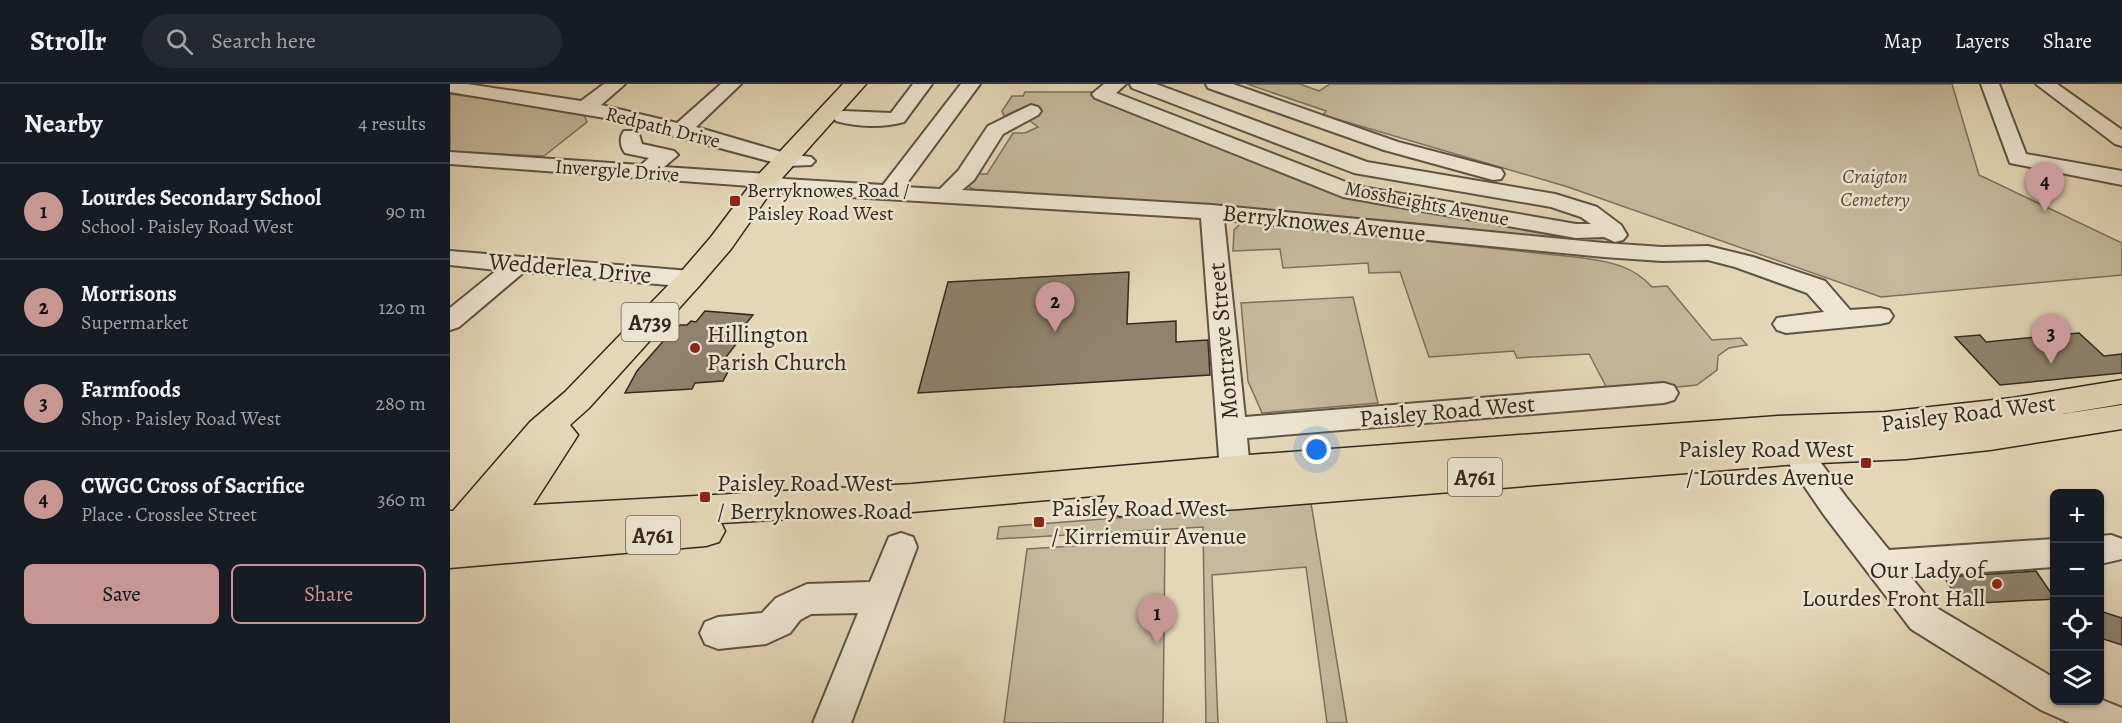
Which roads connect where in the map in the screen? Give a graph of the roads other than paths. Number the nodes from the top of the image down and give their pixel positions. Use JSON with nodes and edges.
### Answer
{"nodes":[{"id":1,"x":616,"y":84,"type":"edge"},
{"id":2,"x":732,"y":84,"type":"edge"},
{"id":3,"x":855,"y":84,"type":"edge"},
{"id":4,"x":873,"y":84,"type":"edge"},
{"id":5,"x":923,"y":84,"type":"edge"},
{"id":6,"x":971,"y":84,"type":"edge"},
{"id":7,"x":1117,"y":84,"type":"edge"},
{"id":8,"x":1139,"y":84,"type":"edge"},
{"id":9,"x":1215,"y":84,"type":"edge"},
{"id":10,"x":1990,"y":84,"type":"edge"},
{"id":11,"x":2045,"y":84,"type":"edge"},
{"id":12,"x":450,"y":86,"type":"edge"},
{"id":13,"x":481,"y":88,"type":"edge"},
{"id":14,"x":585,"y":108,"type":"junction"},
{"id":15,"x":843,"y":117,"type":"junction"},
{"id":16,"x":1022,"y":120,"type":"dead end"},
{"id":17,"x":682,"y":129,"type":"junction"},
{"id":18,"x":631,"y":135,"type":"dead end"},
{"id":19,"x":2122,"y":140,"type":"edge"},
{"id":20,"x":667,"y":155,"type":"junction"},
{"id":21,"x":450,"y":158,"type":"edge"},
{"id":22,"x":796,"y":160,"type":"junction"},
{"id":23,"x":720,"y":162,"type":"dead end"},
{"id":24,"x":644,"y":171,"type":"junction"},
{"id":25,"x":2122,"y":178,"type":"edge"},
{"id":26,"x":775,"y":183,"type":"junction"},
{"id":27,"x":889,"y":192,"type":"junction"},
{"id":28,"x":947,"y":195,"type":"junction"},
{"id":29,"x":1555,"y":201,"type":"junction"},
{"id":30,"x":1212,"y":212,"type":"junction"},
{"id":31,"x":1613,"y":230,"type":"junction"},
{"id":32,"x":1625,"y":251,"type":"junction"},
{"id":33,"x":450,"y":258,"type":"edge"},
{"id":34,"x":519,"y":264,"type":"junction"},
{"id":35,"x":690,"y":279,"type":"junction"},
{"id":36,"x":1880,"y":316,"type":"dead end"},
{"id":37,"x":1844,"y":319,"type":"junction"},
{"id":38,"x":450,"y":321,"type":"edge"},
{"id":39,"x":1786,"y":324,"type":"dead end"},
{"id":40,"x":2122,"y":392,"type":"edge"},
{"id":41,"x":1664,"y":393,"type":"dead end"},
{"id":42,"x":577,"y":400,"type":"junction"},
{"id":43,"x":2122,"y":417,"type":"edge"},
{"id":44,"x":1231,"y":429,"type":"junction"},
{"id":45,"x":1788,"y":439,"type":"junction"},
{"id":46,"x":543,"y":464,"type":"junction"},
{"id":47,"x":1235,"y":470,"type":"junction"},
{"id":48,"x":828,"y":511,"type":"junction"},
{"id":49,"x":594,"y":515,"type":"junction"},
{"id":50,"x":467,"y":532,"type":"edge"},
{"id":51,"x":901,"y":547,"type":"dead end"},
{"id":52,"x":2050,"y":553,"type":"edge"},
{"id":53,"x":1881,"y":565,"type":"junction"},
{"id":54,"x":882,"y":597,"type":"junction"},
{"id":55,"x":718,"y":633,"type":"dead end"},
{"id":56,"x":2050,"y":695,"type":"edge"},
{"id":57,"x":2072,"y":705,"type":"edge"},
{"id":58,"x":832,"y":723,"type":"edge"},
{"id":59,"x":2113,"y":723,"type":"edge"}],
"edges":[{"from":1,"to":14,"type":"street"},
{"from":2,"to":17,"type":"street"},
{"from":3,"to":22,"type":"main road","number":"A739"},
{"from":4,"to":15,"type":"main road","number":"A739"},
{"from":5,"to":15,"type":"street"},
{"from":6,"to":27,"type":"street"},
{"from":7,"to":31,"type":"street","name":"Mossheights Avenue"},
{"from":8,"to":29,"type":"street","name":"Mossheights Avenue"},
{"from":9,"to":29,"type":"street","name":"Mossheights Avenue"},
{"from":10,"to":25,"type":"street"},
{"from":11,"to":19,"type":"street"},
{"from":12,"to":13,"type":"street","name":"Redpath Drive"},
{"from":13,"to":14,"type":"street","name":"Redpath Drive"},
{"from":14,"to":17,"type":"street","name":"Redpath Drive"},
{"from":15,"to":22,"type":"main road","number":"A739"},
{"from":16,"to":28,"type":"street"},
{"from":17,"to":22,"type":"street","name":"Redpath Drive"},
{"from":18,"to":20,"type":"street"},
{"from":20,"to":23,"type":"street"},
{"from":20,"to":24,"type":"street"},
{"from":21,"to":24,"type":"street","name":"Invergyle Drive"},
{"from":22,"to":26,"type":"main road","number":"A739"},
{"from":24,"to":26,"type":"street","name":"Invergyle Drive"},
{"from":26,"to":27,"type":"street","name":"Berryknowes Avenue"},
{"from":26,"to":35,"type":"main road","number":"A739"},
{"from":27,"to":28,"type":"street","name":"Berryknowes Avenue"},
{"from":28,"to":30,"type":"street","name":"Berryknowes Avenue"},
{"from":29,"to":31,"type":"street","name":"Mossheights Avenue"},
{"from":30,"to":32,"type":"street","name":"Berryknowes Avenue"},
{"from":30,"to":44,"type":"street","name":"Montrave Street"},
{"from":31,"to":32,"type":"street"},
{"from":32,"to":37,"type":"street","name":"Berryknowes Avenue"},
{"from":33,"to":34,"type":"street","name":"Wedderlea Drive"},
{"from":34,"to":35,"type":"street","name":"Wedderlea Drive"},
{"from":34,"to":38,"type":"street"},
{"from":35,"to":42,"type":"main road","number":"A739"},
{"from":36,"to":37,"type":"street"},
{"from":37,"to":39,"type":"street"},
{"from":40,"to":45,"type":"main road","name":"Paisley Road West","number":"A761"},
{"from":41,"to":44,"type":"street","name":"Paisley Road West"},
{"from":42,"to":46,"type":"main road","number":"A739"},
{"from":42,"to":50,"type":"main road","number":"A739"},
{"from":43,"to":45,"type":"main road","name":"Paisley Road West","number":"A761"},
{"from":44,"to":47,"type":"street","name":"Montrave Street"},
{"from":45,"to":47,"type":"main road","name":"Paisley Road West","number":"A761"},
{"from":45,"to":48,"type":"main road","name":"Paisley Road West","number":"A761"},
{"from":45,"to":53,"type":"street"},
{"from":46,"to":49,"type":"main road"},
{"from":46,"to":50,"type":"main road","number":"A739"},
{"from":47,"to":48,"type":"main road","name":"Paisley Road West","number":"A761"},
{"from":48,"to":49,"type":"main road","name":"Paisley Road West","number":"A761"},
{"from":48,"to":50,"type":"main road","name":"Paisley Road West","number":"A761"},
{"from":49,"to":50,"type":"main road","name":"Paisley Road West","number":"A761"},
{"from":51,"to":54,"type":"street"},
{"from":52,"to":53,"type":"street"},
{"from":53,"to":56,"type":"street"},
{"from":54,"to":55,"type":"street"},
{"from":54,"to":58,"type":"street"},
{"from":57,"to":59,"type":"street"}]}
